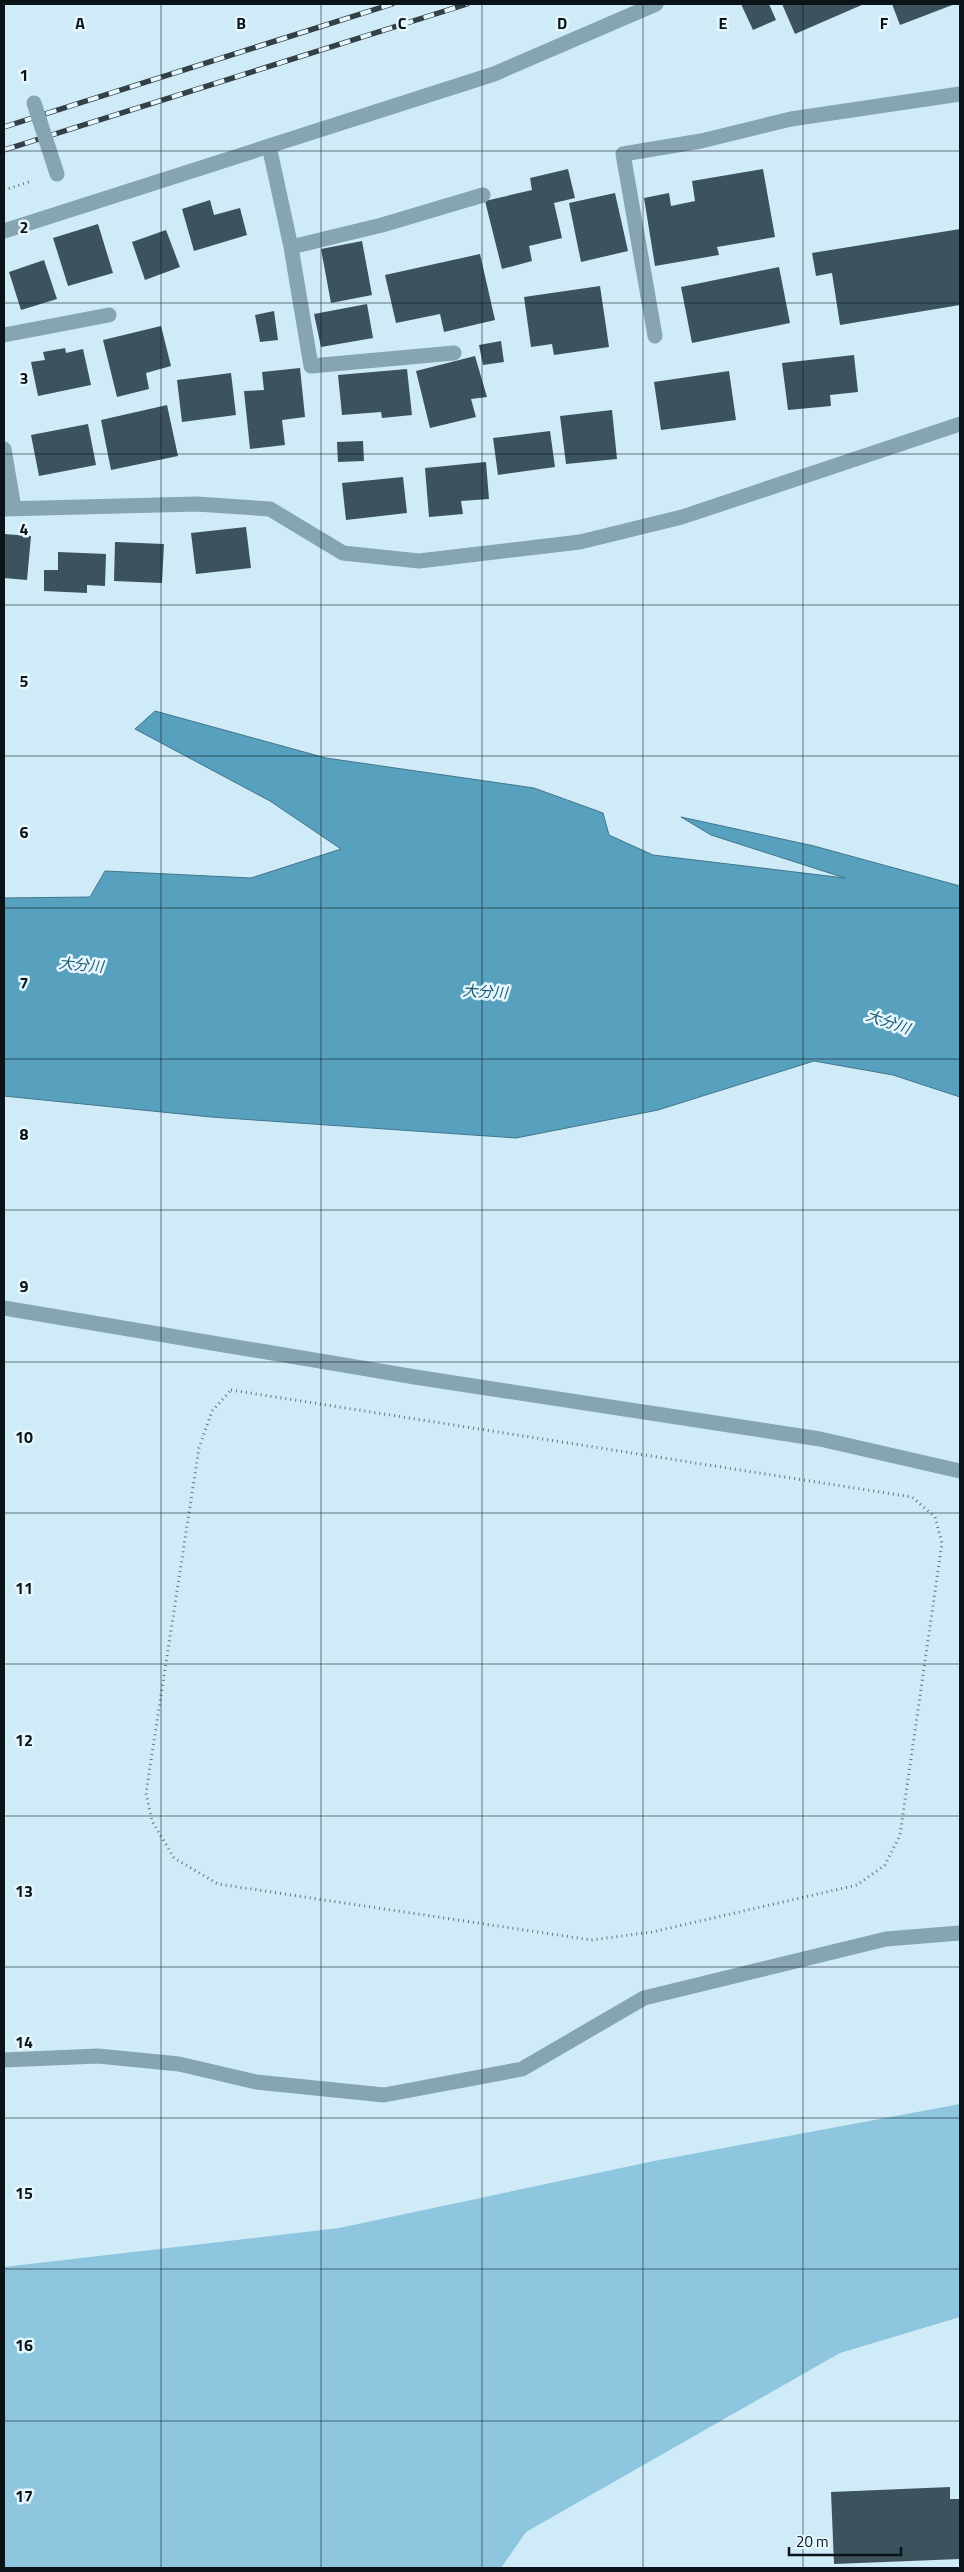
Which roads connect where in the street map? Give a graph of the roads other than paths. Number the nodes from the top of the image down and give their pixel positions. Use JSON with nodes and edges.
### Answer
{"nodes":[{"id":1,"x":656,"y":4,"type":"edge"},
{"id":2,"x":960,"y":94,"type":"edge"},
{"id":3,"x":34,"y":103,"type":"dead end"},
{"id":4,"x":269,"y":146,"type":"junction"},
{"id":5,"x":57,"y":174,"type":"dead end"},
{"id":6,"x":483,"y":195,"type":"dead end"},
{"id":7,"x":4,"y":231,"type":"edge"},
{"id":8,"x":291,"y":247,"type":"junction"},
{"id":9,"x":110,"y":315,"type":"dead end"},
{"id":10,"x":4,"y":335,"type":"edge"},
{"id":11,"x":655,"y":336,"type":"dead end"},
{"id":12,"x":454,"y":353,"type":"dead end"},
{"id":13,"x":960,"y":424,"type":"edge"},
{"id":14,"x":4,"y":449,"type":"edge"},
{"id":15,"x":9,"y":509,"type":"edge"},
{"id":16,"x":4,"y":1308,"type":"edge"},
{"id":17,"x":960,"y":1471,"type":"edge"},
{"id":18,"x":960,"y":1933,"type":"edge"},
{"id":19,"x":4,"y":2060,"type":"edge"}],
"edges":[{"from":1,"to":4,"type":"street"},
{"from":2,"to":11,"type":"street"},
{"from":3,"to":5,"type":"street","bridge":true},
{"from":4,"to":7,"type":"street"},
{"from":4,"to":8,"type":"street"},
{"from":6,"to":8,"type":"street"},
{"from":8,"to":12,"type":"street"},
{"from":9,"to":10,"type":"street"},
{"from":13,"to":15,"type":"street"},
{"from":14,"to":15,"type":"street"},
{"from":16,"to":17,"type":"street"},
{"from":18,"to":19,"type":"street"}]}
